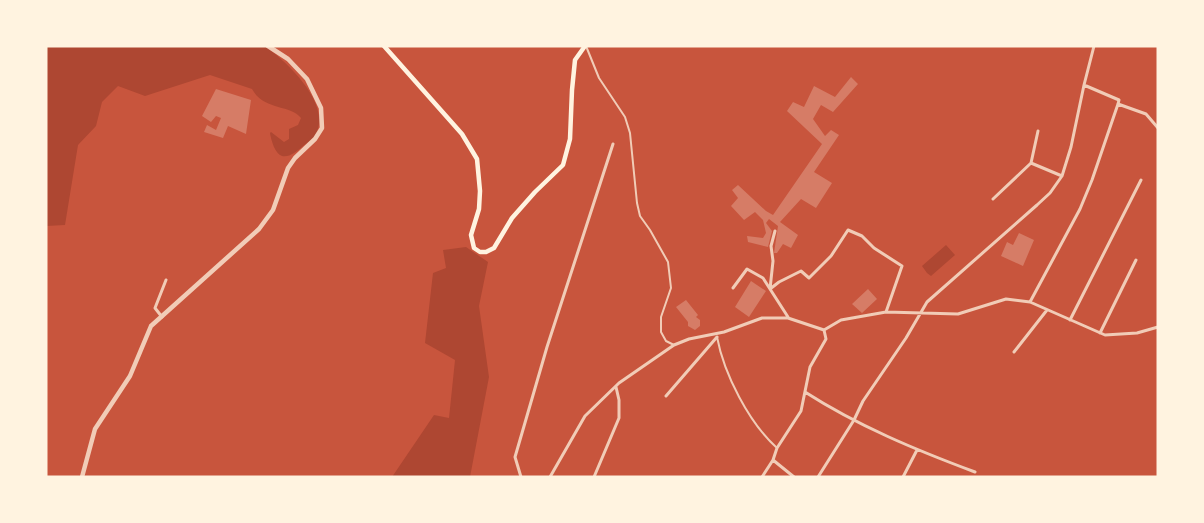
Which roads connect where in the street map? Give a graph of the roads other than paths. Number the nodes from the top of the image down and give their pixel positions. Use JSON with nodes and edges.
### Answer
{"nodes":[{"id":1,"x":268,"y":46,"type":"edge"},
{"id":2,"x":384,"y":46,"type":"edge"},
{"id":3,"x":586,"y":46,"type":"edge"},
{"id":4,"x":1094,"y":46,"type":"edge"},
{"id":5,"x":1084,"y":85,"type":"junction"},
{"id":6,"x":1118,"y":104,"type":"junction"},
{"id":7,"x":1158,"y":128,"type":"edge"},
{"id":8,"x":1038,"y":131,"type":"dead end"},
{"id":9,"x":613,"y":144,"type":"dead end"},
{"id":10,"x":1032,"y":163,"type":"junction"},
{"id":11,"x":1062,"y":176,"type":"junction"},
{"id":12,"x":1141,"y":180,"type":"dead end"},
{"id":13,"x":993,"y":199,"type":"dead end"},
{"id":14,"x":775,"y":231,"type":"dead end"},
{"id":15,"x":1136,"y":260,"type":"dead end"},
{"id":16,"x":166,"y":280,"type":"dead end"},
{"id":17,"x":733,"y":288,"type":"dead end"},
{"id":18,"x":770,"y":289,"type":"junction"},
{"id":19,"x":1030,"y":302,"type":"junction"},
{"id":20,"x":1047,"y":310,"type":"junction"},
{"id":21,"x":886,"y":312,"type":"junction"},
{"id":22,"x":922,"y":313,"type":"junction"},
{"id":23,"x":163,"y":317,"type":"junction"},
{"id":24,"x":788,"y":318,"type":"junction"},
{"id":25,"x":1070,"y":320,"type":"junction"},
{"id":26,"x":1158,"y":327,"type":"edge"},
{"id":27,"x":824,"y":330,"type":"junction"},
{"id":28,"x":716,"y":332,"type":"junction"},
{"id":29,"x":1100,"y":333,"type":"junction"},
{"id":30,"x":717,"y":338,"type":"junction"},
{"id":31,"x":674,"y":345,"type":"junction"},
{"id":32,"x":1014,"y":352,"type":"dead end"},
{"id":33,"x":616,"y":386,"type":"junction"},
{"id":34,"x":805,"y":392,"type":"junction"},
{"id":35,"x":666,"y":396,"type":"dead end"},
{"id":36,"x":854,"y":420,"type":"junction"},
{"id":37,"x":777,"y":448,"type":"junction"},
{"id":38,"x":917,"y":450,"type":"junction"},
{"id":39,"x":773,"y":460,"type":"junction"},
{"id":40,"x":975,"y":472,"type":"dead end"},
{"id":41,"x":82,"y":477,"type":"edge"},
{"id":42,"x":521,"y":477,"type":"edge"},
{"id":43,"x":550,"y":477,"type":"edge"},
{"id":44,"x":594,"y":477,"type":"edge"},
{"id":45,"x":762,"y":477,"type":"edge"},
{"id":46,"x":794,"y":477,"type":"edge"},
{"id":47,"x":818,"y":477,"type":"edge"},
{"id":48,"x":903,"y":477,"type":"edge"}],
"edges":[{"from":1,"to":23,"type":"street"},
{"from":2,"to":3,"type":"main road"},
{"from":3,"to":31,"type":"lane"},
{"from":4,"to":5,"type":"street"},
{"from":5,"to":6,"type":"street"},
{"from":5,"to":11,"type":"street"},
{"from":6,"to":7,"type":"street"},
{"from":6,"to":19,"type":"street"},
{"from":8,"to":10,"type":"street"},
{"from":9,"to":42,"type":"street"},
{"from":10,"to":11,"type":"street"},
{"from":10,"to":13,"type":"street"},
{"from":11,"to":22,"type":"street"},
{"from":12,"to":25,"type":"street"},
{"from":14,"to":18,"type":"street"},
{"from":15,"to":29,"type":"street"},
{"from":16,"to":23,"type":"street"},
{"from":17,"to":18,"type":"street"},
{"from":18,"to":21,"type":"street"},
{"from":18,"to":24,"type":"street"},
{"from":19,"to":20,"type":"street"},
{"from":19,"to":22,"type":"street"},
{"from":20,"to":25,"type":"street"},
{"from":20,"to":32,"type":"street"},
{"from":21,"to":22,"type":"street"},
{"from":21,"to":27,"type":"street"},
{"from":22,"to":36,"type":"street"},
{"from":23,"to":41,"type":"street"},
{"from":24,"to":27,"type":"street"},
{"from":24,"to":28,"type":"street"},
{"from":25,"to":29,"type":"street"},
{"from":26,"to":29,"type":"street"},
{"from":27,"to":34,"type":"street"},
{"from":28,"to":30,"type":"lane"},
{"from":28,"to":31,"type":"street"},
{"from":30,"to":35,"type":"street"},
{"from":30,"to":37,"type":"lane"},
{"from":31,"to":33,"type":"street"},
{"from":33,"to":43,"type":"street"},
{"from":33,"to":44,"type":"street"},
{"from":34,"to":36,"type":"street"},
{"from":34,"to":37,"type":"street"},
{"from":36,"to":38,"type":"street"},
{"from":36,"to":47,"type":"street"},
{"from":37,"to":39,"type":"street"},
{"from":38,"to":40,"type":"street"},
{"from":38,"to":48,"type":"street"},
{"from":39,"to":45,"type":"street"},
{"from":39,"to":46,"type":"street"}]}
